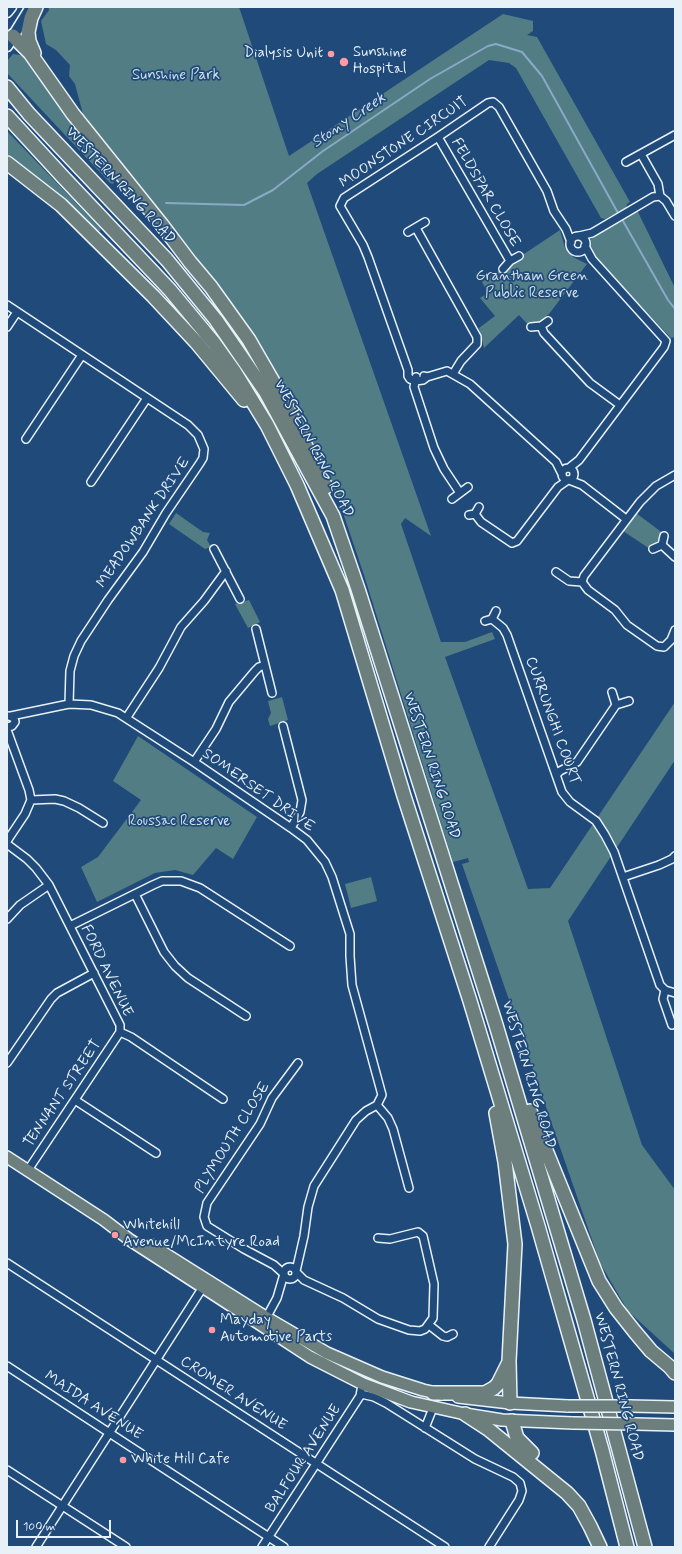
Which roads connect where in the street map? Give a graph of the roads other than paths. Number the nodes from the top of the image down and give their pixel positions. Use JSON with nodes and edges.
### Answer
{"nodes":[{"id":1,"x":11,"y":7,"type":"edge"},
{"id":2,"x":31,"y":7,"type":"edge"},
{"id":3,"x":36,"y":7,"type":"edge"},
{"id":4,"x":7,"y":12,"type":"edge"},
{"id":5,"x":9,"y":38,"type":"edge"},
{"id":6,"x":43,"y":73,"type":"junction"},
{"id":7,"x":7,"y":87,"type":"edge"},
{"id":8,"x":7,"y":116,"type":"edge"},
{"id":9,"x":675,"y":135,"type":"edge"},
{"id":10,"x":438,"y":137,"type":"junction"},
{"id":11,"x":641,"y":154,"type":"junction"},
{"id":12,"x":626,"y":162,"type":"dead end"},
{"id":13,"x":7,"y":163,"type":"edge"},
{"id":14,"x":7,"y":167,"type":"edge"},
{"id":15,"x":35,"y":186,"type":"junction"},
{"id":16,"x":660,"y":196,"type":"junction"},
{"id":17,"x":675,"y":216,"type":"edge"},
{"id":18,"x":425,"y":222,"type":"dead end"},
{"id":19,"x":416,"y":228,"type":"junction"},
{"id":20,"x":566,"y":229,"type":"junction"},
{"id":21,"x":408,"y":232,"type":"dead end"},
{"id":22,"x":592,"y":233,"type":"junction"},
{"id":23,"x":578,"y":236,"type":"junction"},
{"id":24,"x":571,"y":242,"type":"junction"},
{"id":25,"x":585,"y":245,"type":"junction"},
{"id":26,"x":577,"y":252,"type":"junction"},
{"id":27,"x":519,"y":256,"type":"dead end"},
{"id":28,"x":592,"y":259,"type":"junction"},
{"id":29,"x":510,"y":261,"type":"junction"},
{"id":30,"x":503,"y":269,"type":"dead end"},
{"id":31,"x":7,"y":306,"type":"edge"},
{"id":32,"x":17,"y":312,"type":"junction"},
{"id":33,"x":548,"y":321,"type":"dead end"},
{"id":34,"x":541,"y":326,"type":"junction"},
{"id":35,"x":7,"y":327,"type":"edge"},
{"id":36,"x":531,"y":327,"type":"dead end"},
{"id":37,"x":82,"y":355,"type":"junction"},
{"id":38,"x":453,"y":374,"type":"junction"},
{"id":39,"x":416,"y":379,"type":"junction"},
{"id":40,"x":147,"y":398,"type":"junction"},
{"id":41,"x":620,"y":405,"type":"junction"},
{"id":42,"x":267,"y":425,"type":"junction"},
{"id":43,"x":26,"y":439,"type":"dead end"},
{"id":44,"x":568,"y":474,"type":"junction"},
{"id":45,"x":675,"y":475,"type":"edge"},
{"id":46,"x":91,"y":482,"type":"dead end"},
{"id":47,"x":468,"y":487,"type":"dead end"},
{"id":48,"x":460,"y":493,"type":"junction"},
{"id":49,"x":452,"y":499,"type":"dead end"},
{"id":50,"x":475,"y":512,"type":"dead end"},
{"id":51,"x":333,"y":516,"type":"junction"},
{"id":52,"x":626,"y":519,"type":"junction"},
{"id":53,"x":664,"y":536,"type":"dead end"},
{"id":54,"x":662,"y":545,"type":"junction"},
{"id":55,"x":214,"y":549,"type":"dead end"},
{"id":56,"x":652,"y":549,"type":"dead end"},
{"id":57,"x":675,"y":556,"type":"edge"},
{"id":58,"x":226,"y":571,"type":"junction"},
{"id":59,"x":556,"y":572,"type":"dead end"},
{"id":60,"x":582,"y":582,"type":"junction"},
{"id":61,"x":240,"y":599,"type":"dead end"},
{"id":62,"x":496,"y":611,"type":"dead end"},
{"id":63,"x":256,"y":629,"type":"dead end"},
{"id":64,"x":675,"y":630,"type":"edge"},
{"id":65,"x":265,"y":665,"type":"junction"},
{"id":66,"x":612,"y":692,"type":"dead end"},
{"id":67,"x":272,"y":693,"type":"dead end"},
{"id":68,"x":629,"y":701,"type":"dead end"},
{"id":69,"x":69,"y":704,"type":"junction"},
{"id":70,"x":616,"y":705,"type":"junction"},
{"id":71,"x":127,"y":717,"type":"junction"},
{"id":72,"x":10,"y":723,"type":"edge"},
{"id":73,"x":282,"y":726,"type":"dead end"},
{"id":74,"x":194,"y":762,"type":"junction"},
{"id":75,"x":556,"y":775,"type":"junction"},
{"id":76,"x":31,"y":800,"type":"junction"},
{"id":77,"x":103,"y":823,"type":"dead end"},
{"id":78,"x":291,"y":828,"type":"junction"},
{"id":79,"x":7,"y":841,"type":"edge"},
{"id":80,"x":7,"y":844,"type":"edge"},
{"id":81,"x":675,"y":856,"type":"edge"},
{"id":82,"x":623,"y":877,"type":"junction"},
{"id":83,"x":49,"y":885,"type":"junction"},
{"id":84,"x":134,"y":894,"type":"junction"},
{"id":85,"x":7,"y":919,"type":"edge"},
{"id":86,"x":70,"y":926,"type":"junction"},
{"id":87,"x":290,"y":946,"type":"dead end"},
{"id":88,"x":94,"y":973,"type":"junction"},
{"id":89,"x":665,"y":990,"type":"junction"},
{"id":90,"x":675,"y":993,"type":"edge"},
{"id":91,"x":470,"y":1001,"type":"junction"},
{"id":92,"x":246,"y":1016,"type":"dead end"},
{"id":93,"x":496,"y":1025,"type":"junction"},
{"id":94,"x":672,"y":1025,"type":"dead end"},
{"id":95,"x":120,"y":1032,"type":"junction"},
{"id":96,"x":7,"y":1063,"type":"edge"},
{"id":97,"x":298,"y":1063,"type":"dead end"},
{"id":98,"x":223,"y":1099,"type":"dead end"},
{"id":99,"x":75,"y":1100,"type":"junction"},
{"id":100,"x":377,"y":1105,"type":"junction"},
{"id":101,"x":156,"y":1153,"type":"dead end"},
{"id":102,"x":7,"y":1157,"type":"edge"},
{"id":103,"x":28,"y":1170,"type":"junction"},
{"id":104,"x":409,"y":1188,"type":"dead end"},
{"id":105,"x":378,"y":1238,"type":"dead end"},
{"id":106,"x":301,"y":1247,"type":"junction"},
{"id":107,"x":7,"y":1263,"type":"edge"},
{"id":108,"x":274,"y":1264,"type":"junction"},
{"id":109,"x":288,"y":1267,"type":"junction"},
{"id":110,"x":296,"y":1272,"type":"junction"},
{"id":111,"x":284,"y":1274,"type":"junction"},
{"id":112,"x":292,"y":1279,"type":"junction"},
{"id":113,"x":304,"y":1280,"type":"junction"},
{"id":114,"x":205,"y":1284,"type":"junction"},
{"id":115,"x":277,"y":1298,"type":"junction"},
{"id":116,"x":264,"y":1322,"type":"junction"},
{"id":117,"x":429,"y":1326,"type":"junction"},
{"id":118,"x":634,"y":1332,"type":"junction"},
{"id":119,"x":454,"y":1334,"type":"dead end"},
{"id":120,"x":156,"y":1360,"type":"junction"},
{"id":121,"x":509,"y":1361,"type":"junction"},
{"id":122,"x":7,"y":1366,"type":"edge"},
{"id":123,"x":675,"y":1366,"type":"edge"},
{"id":124,"x":368,"y":1372,"type":"junction"},
{"id":125,"x":675,"y":1373,"type":"edge"},
{"id":126,"x":382,"y":1377,"type":"junction"},
{"id":127,"x":362,"y":1389,"type":"junction"},
{"id":128,"x":433,"y":1393,"type":"junction"},
{"id":129,"x":510,"y":1403,"type":"junction"},
{"id":130,"x":675,"y":1407,"type":"edge"},
{"id":131,"x":433,"y":1408,"type":"junction"},
{"id":132,"x":465,"y":1414,"type":"junction"},
{"id":133,"x":512,"y":1421,"type":"junction"},
{"id":134,"x":675,"y":1425,"type":"edge"},
{"id":135,"x":426,"y":1428,"type":"junction"},
{"id":136,"x":110,"y":1433,"type":"junction"},
{"id":137,"x":316,"y":1464,"type":"junction"},
{"id":138,"x":7,"y":1470,"type":"edge"},
{"id":139,"x":567,"y":1493,"type":"junction"},
{"id":140,"x":63,"y":1506,"type":"junction"},
{"id":141,"x":269,"y":1537,"type":"junction"},
{"id":142,"x":36,"y":1547,"type":"edge"},
{"id":143,"x":126,"y":1547,"type":"edge"},
{"id":144,"x":262,"y":1547,"type":"edge"},
{"id":145,"x":284,"y":1547,"type":"edge"},
{"id":146,"x":445,"y":1547,"type":"edge"},
{"id":147,"x":489,"y":1547,"type":"edge"},
{"id":148,"x":600,"y":1547,"type":"edge"},
{"id":149,"x":628,"y":1547,"type":"edge"},
{"id":150,"x":644,"y":1547,"type":"edge"}],
"edges":[{"from":1,"to":4,"type":"main road"},
{"from":2,"to":5,"type":"main road"},
{"from":3,"to":6,"type":"highway"},
{"from":5,"to":6,"type":"highway"},
{"from":6,"to":51,"type":"highway"},
{"from":7,"to":51,"type":"highway","name":"WESTERN RING ROAD"},
{"from":8,"to":42,"type":"highway","name":"WESTERN RING ROAD"},
{"from":9,"to":11,"type":"street"},
{"from":10,"to":20,"type":"street","name":"MOONSTONE CIRCUIT"},
{"from":10,"to":29,"type":"street","name":"FELDSPAR CLOSE"},
{"from":10,"to":39,"type":"street","name":"MOONSTONE CIRCUIT"},
{"from":11,"to":12,"type":"street"},
{"from":11,"to":16,"type":"street"},
{"from":13,"to":15,"type":"highway"},
{"from":14,"to":15,"type":"highway"},
{"from":15,"to":42,"type":"highway"},
{"from":16,"to":17,"type":"street"},
{"from":16,"to":22,"type":"street"},
{"from":18,"to":19,"type":"street"},
{"from":19,"to":21,"type":"street"},
{"from":19,"to":38,"type":"street"},
{"from":20,"to":23,"type":"street","name":"MOONSTONE CIRCUIT"},
{"from":20,"to":24,"type":"street","name":"MOONSTONE CIRCUIT"},
{"from":22,"to":23,"type":"street"},
{"from":22,"to":25,"type":"street"},
{"from":23,"to":24,"type":"street"},
{"from":23,"to":25,"type":"street"},
{"from":24,"to":26,"type":"street"},
{"from":25,"to":26,"type":"street"},
{"from":25,"to":28,"type":"street"},
{"from":26,"to":28,"type":"street"},
{"from":27,"to":29,"type":"street","name":"FELDSPAR CLOSE"},
{"from":28,"to":41,"type":"street"},
{"from":29,"to":30,"type":"street","name":"FELDSPAR CLOSE"},
{"from":31,"to":32,"type":"street","name":"MEADOWBANK DRIVE"},
{"from":32,"to":35,"type":"street"},
{"from":32,"to":37,"type":"street","name":"MEADOWBANK DRIVE"},
{"from":33,"to":34,"type":"street"},
{"from":34,"to":36,"type":"street"},
{"from":34,"to":41,"type":"street"},
{"from":37,"to":40,"type":"street","name":"MEADOWBANK DRIVE"},
{"from":37,"to":43,"type":"street"},
{"from":38,"to":39,"type":"street"},
{"from":38,"to":44,"type":"street"},
{"from":39,"to":48,"type":"street"},
{"from":40,"to":46,"type":"street"},
{"from":40,"to":69,"type":"street","name":"MEADOWBANK DRIVE"},
{"from":41,"to":44,"type":"street"},
{"from":42,"to":91,"type":"highway","name":"WESTERN RING ROAD"},
{"from":44,"to":50,"type":"street"},
{"from":44,"to":52,"type":"street"},
{"from":45,"to":52,"type":"street"},
{"from":47,"to":48,"type":"street"},
{"from":48,"to":49,"type":"street"},
{"from":51,"to":93,"type":"highway","name":"WESTERN RING ROAD"},
{"from":52,"to":60,"type":"street"},
{"from":53,"to":54,"type":"street"},
{"from":54,"to":56,"type":"street"},
{"from":54,"to":57,"type":"street"},
{"from":55,"to":58,"type":"street"},
{"from":58,"to":61,"type":"street"},
{"from":58,"to":71,"type":"street"},
{"from":59,"to":60,"type":"street"},
{"from":60,"to":64,"type":"street"},
{"from":62,"to":75,"type":"street","name":"CURRUNGHI COURT"},
{"from":63,"to":65,"type":"street"},
{"from":65,"to":67,"type":"street"},
{"from":65,"to":74,"type":"street"},
{"from":66,"to":70,"type":"street"},
{"from":68,"to":70,"type":"street"},
{"from":69,"to":71,"type":"street","name":"SOMERSET DRIVE"},
{"from":69,"to":72,"type":"street","name":"SOMERSET DRIVE"},
{"from":70,"to":75,"type":"street"},
{"from":71,"to":74,"type":"street","name":"SOMERSET DRIVE"},
{"from":72,"to":76,"type":"street"},
{"from":73,"to":78,"type":"street"},
{"from":74,"to":78,"type":"street","name":"SOMERSET DRIVE"},
{"from":75,"to":82,"type":"street","name":"CURRUNGHI COURT"},
{"from":76,"to":77,"type":"street"},
{"from":76,"to":79,"type":"street"},
{"from":78,"to":100,"type":"street","name":"SOMERSET DRIVE"},
{"from":80,"to":83,"type":"street","name":"FORD AVENUE"},
{"from":81,"to":82,"type":"street"},
{"from":82,"to":89,"type":"street","name":"CURRUNGHI COURT"},
{"from":83,"to":85,"type":"street"},
{"from":83,"to":86,"type":"street","name":"FORD AVENUE"},
{"from":84,"to":86,"type":"street"},
{"from":84,"to":87,"type":"street"},
{"from":84,"to":92,"type":"street"},
{"from":86,"to":88,"type":"street","name":"FORD AVENUE"},
{"from":88,"to":95,"type":"street","name":"FORD AVENUE"},
{"from":88,"to":96,"type":"street"},
{"from":89,"to":90,"type":"street"},
{"from":89,"to":94,"type":"street","name":"CURRUNGHI COURT"},
{"from":91,"to":121,"type":"highway"},
{"from":91,"to":149,"type":"highway","name":"WESTERN RING ROAD"},
{"from":93,"to":118,"type":"highway"},
{"from":93,"to":150,"type":"highway","name":"WESTERN RING ROAD"},
{"from":95,"to":98,"type":"street","name":"FORD AVENUE"},
{"from":95,"to":99,"type":"street","name":"TENNANT STREET"},
{"from":97,"to":108,"type":"street","name":"PLYMOUTH CLOSE"},
{"from":99,"to":101,"type":"street"},
{"from":99,"to":103,"type":"street","name":"TENNANT STREET"},
{"from":100,"to":104,"type":"street"},
{"from":100,"to":106,"type":"street"},
{"from":102,"to":103,"type":"main road"},
{"from":103,"to":114,"type":"main road"},
{"from":105,"to":117,"type":"street"},
{"from":106,"to":109,"type":"street"},
{"from":106,"to":110,"type":"street"},
{"from":107,"to":120,"type":"street","name":"CROMER AVENUE"},
{"from":108,"to":109,"type":"street","name":"PLYMOUTH CLOSE"},
{"from":108,"to":111,"type":"street","name":"PLYMOUTH CLOSE"},
{"from":109,"to":110,"type":"street"},
{"from":109,"to":111,"type":"street"},
{"from":110,"to":112,"type":"street"},
{"from":110,"to":113,"type":"street"},
{"from":111,"to":112,"type":"street"},
{"from":111,"to":115,"type":"street"},
{"from":112,"to":113,"type":"street"},
{"from":112,"to":115,"type":"street"},
{"from":113,"to":117,"type":"street"},
{"from":114,"to":116,"type":"main road"},
{"from":114,"to":120,"type":"street"},
{"from":115,"to":116,"type":"street"},
{"from":116,"to":124,"type":"main road"},
{"from":116,"to":127,"type":"main road"},
{"from":117,"to":119,"type":"street"},
{"from":118,"to":123,"type":"highway"},
{"from":118,"to":125,"type":"highway"},
{"from":120,"to":136,"type":"street"},
{"from":120,"to":137,"type":"street","name":"CROMER AVENUE"},
{"from":121,"to":128,"type":"highway"},
{"from":121,"to":129,"type":"highway"},
{"from":122,"to":136,"type":"street","name":"MAIDA AVENUE"},
{"from":124,"to":126,"type":"main road"},
{"from":124,"to":127,"type":"main road"},
{"from":126,"to":128,"type":"main road"},
{"from":126,"to":131,"type":"main road"},
{"from":127,"to":131,"type":"main road"},
{"from":127,"to":135,"type":"street"},
{"from":127,"to":137,"type":"street","name":"BALFOUR AVENUE"},
{"from":128,"to":129,"type":"main road"},
{"from":129,"to":130,"type":"main road","bridge":true},
{"from":129,"to":133,"type":"main road"},
{"from":131,"to":132,"type":"main road"},
{"from":131,"to":135,"type":"street"},
{"from":132,"to":133,"type":"main road"},
{"from":132,"to":139,"type":"highway"},
{"from":133,"to":134,"type":"main road","bridge":true},
{"from":133,"to":139,"type":"highway"},
{"from":135,"to":147,"type":"street"},
{"from":136,"to":140,"type":"street"},
{"from":136,"to":141,"type":"street","name":"MAIDA AVENUE"},
{"from":137,"to":141,"type":"street","name":"BALFOUR AVENUE"},
{"from":137,"to":146,"type":"street","name":"CROMER AVENUE"},
{"from":138,"to":140,"type":"street"},
{"from":139,"to":148,"type":"highway"},
{"from":140,"to":142,"type":"street"},
{"from":140,"to":143,"type":"street"},
{"from":141,"to":144,"type":"street","name":"BALFOUR AVENUE"},
{"from":141,"to":145,"type":"street","name":"MAIDA AVENUE"}]}
